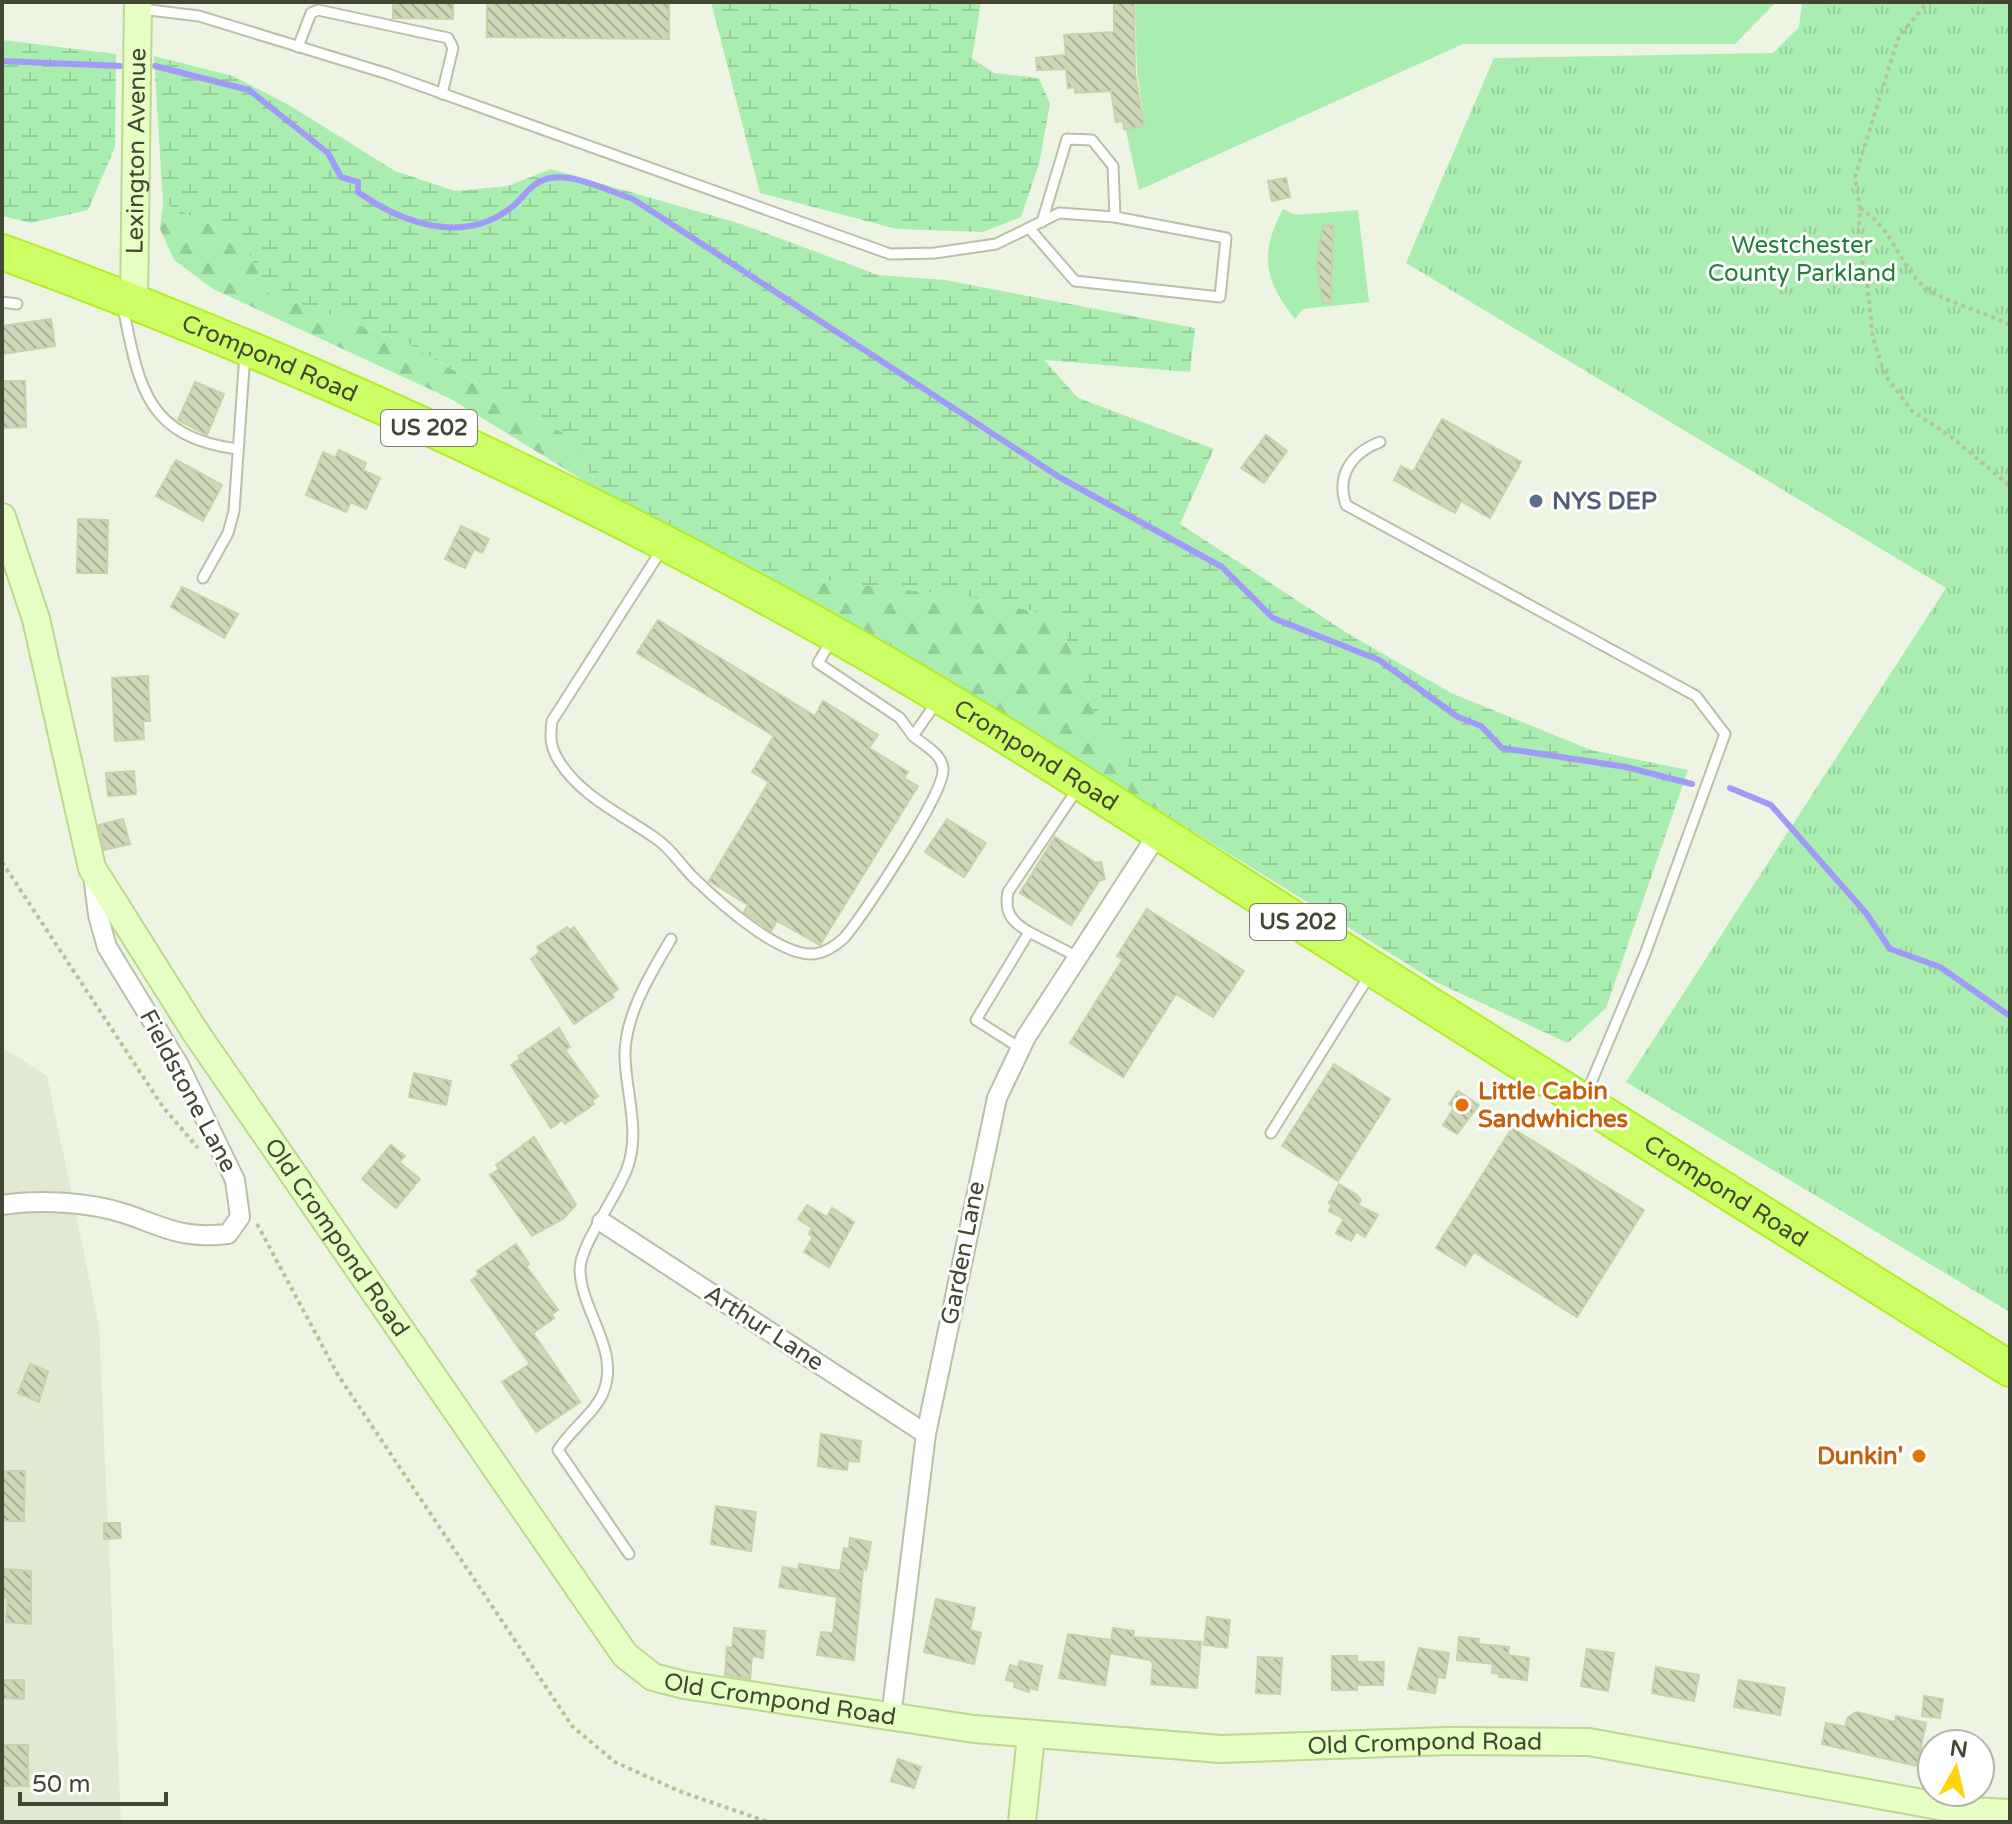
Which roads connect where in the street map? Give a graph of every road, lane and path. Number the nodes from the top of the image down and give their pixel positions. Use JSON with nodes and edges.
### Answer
{"nodes":[{"id":1,"x":1932,"y":2,"type":"edge"},
{"id":2,"x":138,"y":5,"type":"edge"},
{"id":3,"x":298,"y":47,"type":"junction"},
{"id":4,"x":442,"y":94,"type":"junction"},
{"id":5,"x":1860,"y":208,"type":"junction"},
{"id":6,"x":1115,"y":217,"type":"junction"},
{"id":7,"x":1042,"y":222,"type":"junction"},
{"id":8,"x":1029,"y":228,"type":"junction"},
{"id":9,"x":2,"y":252,"type":"edge"},
{"id":10,"x":128,"y":299,"type":"junction"},
{"id":11,"x":2,"y":302,"type":"edge"},
{"id":12,"x":17,"y":304,"type":"dead end"},
{"id":13,"x":2010,"y":325,"type":"edge"},
{"id":14,"x":246,"y":346,"type":"junction"},
{"id":15,"x":1380,"y":442,"type":"dead end"},
{"id":16,"x":237,"y":449,"type":"junction"},
{"id":17,"x":2010,"y":486,"type":"edge"},
{"id":18,"x":2,"y":517,"type":"edge"},
{"id":19,"x":666,"y":543,"type":"junction"},
{"id":20,"x":203,"y":578,"type":"dead end"},
{"id":21,"x":835,"y":634,"type":"junction"},
{"id":22,"x":940,"y":696,"type":"junction"},
{"id":23,"x":913,"y":736,"type":"junction"},
{"id":24,"x":1081,"y":783,"type":"junction"},
{"id":25,"x":1159,"y":832,"type":"junction"},
{"id":26,"x":2,"y":862,"type":"edge"},
{"id":27,"x":92,"y":868,"type":"junction"},
{"id":28,"x":1029,"y":932,"type":"junction"},
{"id":29,"x":671,"y":939,"type":"dead end"},
{"id":30,"x":1078,"y":957,"type":"junction"},
{"id":31,"x":1372,"y":969,"type":"junction"},
{"id":32,"x":1020,"y":1048,"type":"junction"},
{"id":33,"x":1584,"y":1100,"type":"junction"},
{"id":34,"x":1271,"y":1133,"type":"dead end"},
{"id":35,"x":207,"y":1160,"type":"dead end"},
{"id":36,"x":240,"y":1198,"type":"junction"},
{"id":37,"x":2,"y":1205,"type":"edge"},
{"id":38,"x":602,"y":1222,"type":"junction"},
{"id":39,"x":2010,"y":1369,"type":"edge"},
{"id":40,"x":926,"y":1434,"type":"junction"},
{"id":41,"x":629,"y":1554,"type":"dead end"},
{"id":42,"x":891,"y":1717,"type":"junction"},
{"id":43,"x":1031,"y":1736,"type":"junction"},
{"id":44,"x":2010,"y":1813,"type":"edge"},
{"id":45,"x":768,"y":1822,"type":"edge"},
{"id":46,"x":1022,"y":1822,"type":"edge"}],
"edges":[{"from":1,"to":5,"type":"path"},
{"from":2,"to":3,"type":"lane"},
{"from":2,"to":10,"type":"street","name":"Lexington Avenue"},
{"from":3,"to":4,"type":"lane"},
{"from":3,"to":4,"type":"lane"},
{"from":4,"to":8,"type":"lane"},
{"from":5,"to":13,"type":"path"},
{"from":5,"to":17,"type":"path"},
{"from":6,"to":7,"type":"lane"},
{"from":6,"to":7,"type":"lane"},
{"from":6,"to":8,"type":"lane"},
{"from":7,"to":8,"type":"lane"},
{"from":9,"to":10,"type":"highway","name":"Crompond Road","number":"US 202"},
{"from":10,"to":14,"type":"highway","name":"Crompond Road","number":"US 202"},
{"from":10,"to":16,"type":"lane"},
{"from":11,"to":12,"type":"lane"},
{"from":14,"to":16,"type":"lane"},
{"from":14,"to":19,"type":"highway","name":"Crompond Road","number":"US 202"},
{"from":15,"to":33,"type":"lane"},
{"from":16,"to":20,"type":"lane"},
{"from":18,"to":27,"type":"street","name":"Old Crompond Road"},
{"from":19,"to":21,"type":"highway","name":"Crompond Road","number":"US 202"},
{"from":19,"to":23,"type":"lane"},
{"from":21,"to":22,"type":"highway","name":"Crompond Road","number":"US 202"},
{"from":21,"to":23,"type":"lane"},
{"from":22,"to":23,"type":"lane"},
{"from":22,"to":24,"type":"highway","name":"Crompond Road","number":"US 202"},
{"from":24,"to":25,"type":"highway","name":"Crompond Road","number":"US 202"},
{"from":24,"to":28,"type":"lane"},
{"from":25,"to":30,"type":"street","name":"Garden Lane"},
{"from":25,"to":31,"type":"highway","name":"Crompond Road","number":"US 202"},
{"from":26,"to":35,"type":"path"},
{"from":27,"to":36,"type":"street","name":"Fieldstone Lane"},
{"from":27,"to":42,"type":"street","name":"Old Crompond Road"},
{"from":28,"to":30,"type":"lane"},
{"from":28,"to":32,"type":"lane"},
{"from":29,"to":38,"type":"lane"},
{"from":30,"to":32,"type":"street","name":"Garden Lane"},
{"from":31,"to":33,"type":"highway","name":"Crompond Road","number":"US 202"},
{"from":31,"to":34,"type":"lane"},
{"from":32,"to":40,"type":"street","name":"Garden Lane"},
{"from":33,"to":39,"type":"highway","name":"Crompond Road","number":"US 202"},
{"from":36,"to":37,"type":"street","name":"Fieldstone Lane"},
{"from":36,"to":45,"type":"path"},
{"from":38,"to":40,"type":"street","name":"Arthur Lane"},
{"from":38,"to":41,"type":"lane"},
{"from":40,"to":42,"type":"street","name":"Garden Lane"},
{"from":42,"to":43,"type":"street","name":"Old Crompond Road"},
{"from":43,"to":44,"type":"street","name":"Old Crompond Road"},
{"from":43,"to":46,"type":"street"}]}
